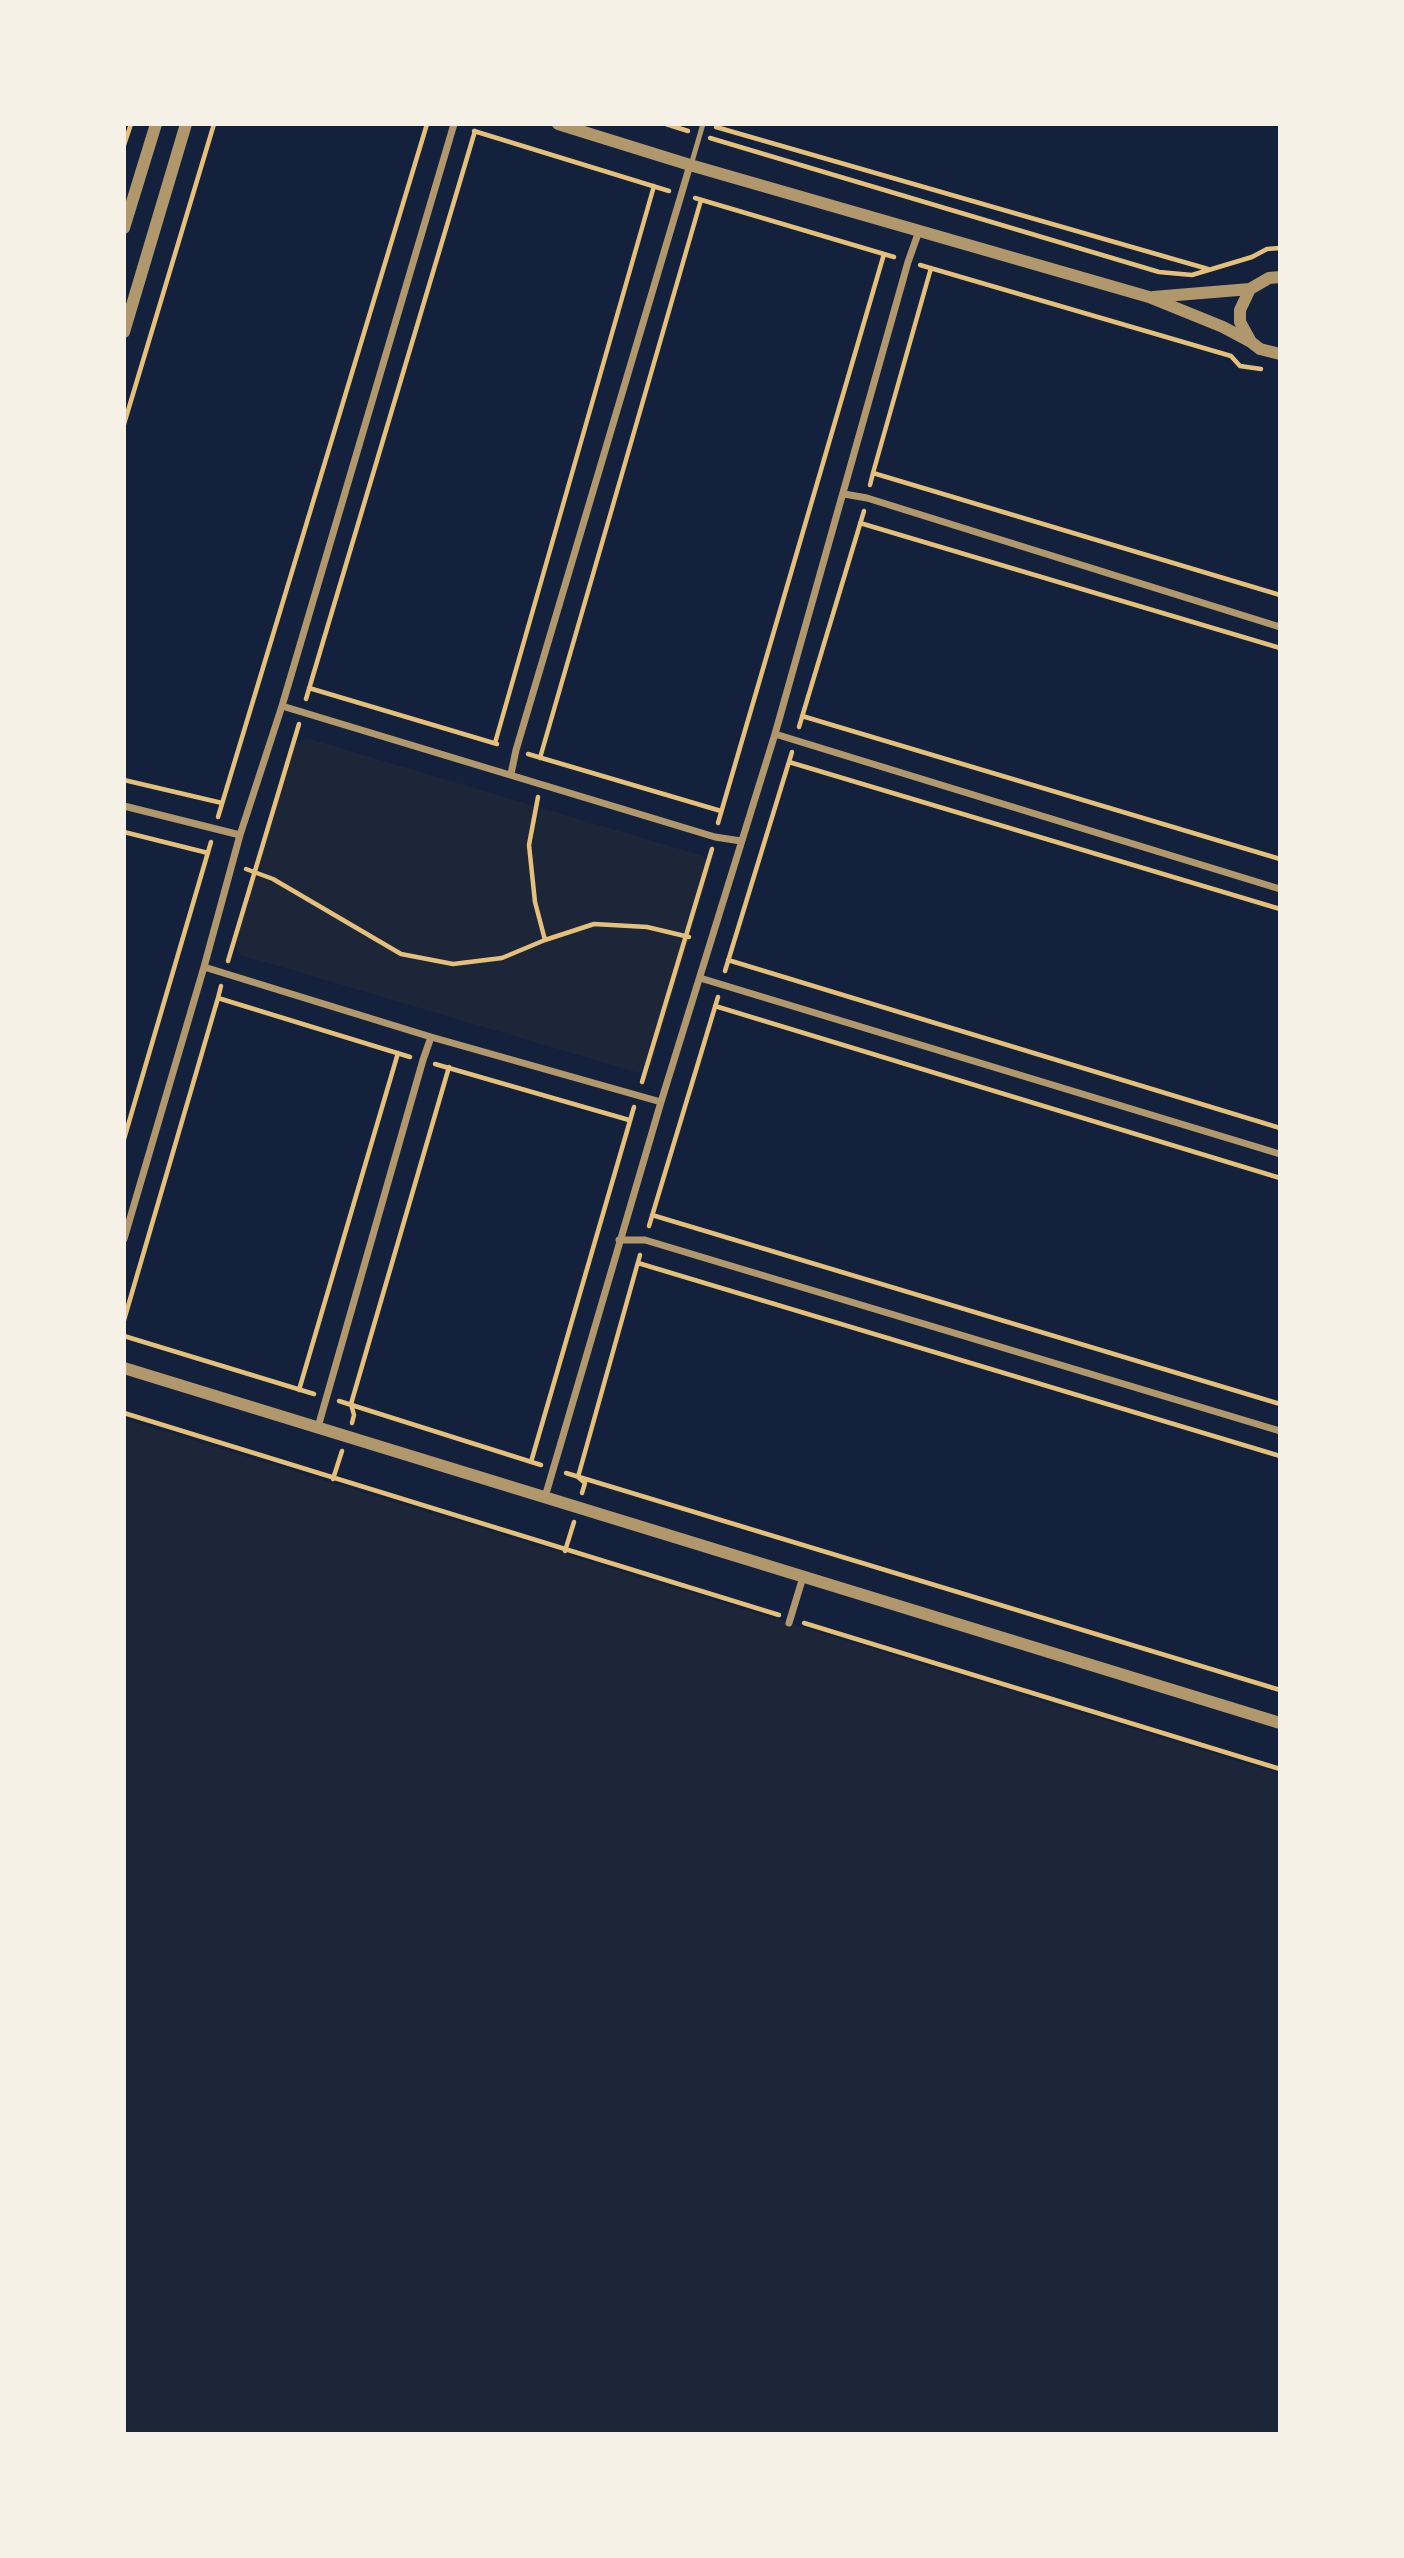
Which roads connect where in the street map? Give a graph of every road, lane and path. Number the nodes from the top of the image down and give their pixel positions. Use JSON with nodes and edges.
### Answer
{"nodes":[{"id":1,"x":131,"y":124,"type":"edge"},
{"id":2,"x":156,"y":124,"type":"edge"},
{"id":3,"x":186,"y":124,"type":"edge"},
{"id":4,"x":214,"y":124,"type":"edge"},
{"id":5,"x":427,"y":124,"type":"edge"},
{"id":6,"x":558,"y":124,"type":"edge"},
{"id":7,"x":666,"y":124,"type":"edge"},
{"id":8,"x":704,"y":124,"type":"edge"},
{"id":9,"x":453,"y":125,"type":"edge"},
{"id":10,"x":475,"y":131,"type":"junction"},
{"id":11,"x":699,"y":135,"type":"junction"},
{"id":12,"x":124,"y":145,"type":"edge"},
{"id":13,"x":690,"y":165,"type":"junction"},
{"id":14,"x":654,"y":186,"type":"junction"},
{"id":15,"x":680,"y":194,"type":"junction"},
{"id":16,"x":701,"y":200,"type":"junction"},
{"id":17,"x":124,"y":228,"type":"edge"},
{"id":18,"x":919,"y":231,"type":"junction"},
{"id":19,"x":1280,"y":248,"type":"edge"},
{"id":20,"x":884,"y":254,"type":"junction"},
{"id":21,"x":908,"y":261,"type":"junction"},
{"id":22,"x":931,"y":268,"type":"junction"},
{"id":23,"x":1209,"y":270,"type":"junction"},
{"id":24,"x":1280,"y":277,"type":"edge"},
{"id":25,"x":1250,"y":289,"type":"junction"},
{"id":26,"x":1149,"y":297,"type":"junction"},
{"id":27,"x":124,"y":332,"type":"edge"},
{"id":28,"x":1251,"y":342,"type":"junction"},
{"id":29,"x":1280,"y":354,"type":"edge"},
{"id":30,"x":1273,"y":371,"type":"dead end"},
{"id":31,"x":124,"y":424,"type":"edge"},
{"id":32,"x":873,"y":473,"type":"junction"},
{"id":33,"x":844,"y":494,"type":"junction"},
{"id":34,"x":867,"y":498,"type":"junction"},
{"id":35,"x":860,"y":523,"type":"junction"},
{"id":36,"x":1280,"y":595,"type":"edge"},
{"id":37,"x":1280,"y":627,"type":"edge"},
{"id":38,"x":1280,"y":648,"type":"edge"},
{"id":39,"x":282,"y":706,"type":"junction"},
{"id":40,"x":302,"y":713,"type":"junction"},
{"id":41,"x":802,"y":716,"type":"junction"},
{"id":42,"x":775,"y":734,"type":"junction"},
{"id":43,"x":796,"y":739,"type":"junction"},
{"id":44,"x":495,"y":743,"type":"dead end"},
{"id":45,"x":540,"y":758,"type":"dead end"},
{"id":46,"x":789,"y":762,"type":"junction"},
{"id":47,"x":511,"y":774,"type":"junction"},
{"id":48,"x":124,"y":780,"type":"edge"},
{"id":49,"x":541,"y":784,"type":"junction"},
{"id":50,"x":222,"y":803,"type":"junction"},
{"id":51,"x":124,"y":806,"type":"edge"},
{"id":52,"x":215,"y":829,"type":"junction"},
{"id":53,"x":124,"y":832,"type":"edge"},
{"id":54,"x":240,"y":835,"type":"junction"},
{"id":55,"x":715,"y":837,"type":"junction"},
{"id":56,"x":741,"y":842,"type":"junction"},
{"id":57,"x":208,"y":853,"type":"junction"},
{"id":58,"x":1280,"y":859,"type":"edge"},
{"id":59,"x":232,"y":864,"type":"junction"},
{"id":60,"x":255,"y":872,"type":"junction"},
{"id":61,"x":1280,"y":889,"type":"edge"},
{"id":62,"x":1280,"y":909,"type":"edge"},
{"id":63,"x":687,"y":936,"type":"junction"},
{"id":64,"x":545,"y":940,"type":"junction"},
{"id":65,"x":711,"y":942,"type":"junction"},
{"id":66,"x":728,"y":960,"type":"junction"},
{"id":67,"x":204,"y":967,"type":"junction"},
{"id":68,"x":225,"y":973,"type":"junction"},
{"id":69,"x":699,"y":978,"type":"junction"},
{"id":70,"x":722,"y":983,"type":"junction"},
{"id":71,"x":218,"y":999,"type":"junction"},
{"id":72,"x":715,"y":1006,"type":"junction"},
{"id":73,"x":432,"y":1037,"type":"junction"},
{"id":74,"x":398,"y":1053,"type":"junction"},
{"id":75,"x":423,"y":1060,"type":"junction"},
{"id":76,"x":449,"y":1067,"type":"junction"},
{"id":77,"x":638,"y":1096,"type":"junction"},
{"id":78,"x":660,"y":1101,"type":"junction"},
{"id":79,"x":629,"y":1120,"type":"junction"},
{"id":80,"x":1280,"y":1128,"type":"edge"},
{"id":81,"x":124,"y":1139,"type":"edge"},
{"id":82,"x":1280,"y":1154,"type":"edge"},
{"id":83,"x":1280,"y":1178,"type":"edge"},
{"id":84,"x":652,"y":1215,"type":"junction"},
{"id":85,"x":124,"y":1239,"type":"edge"},
{"id":86,"x":619,"y":1240,"type":"junction"},
{"id":87,"x":645,"y":1240,"type":"junction"},
{"id":88,"x":638,"y":1263,"type":"junction"},
{"id":89,"x":124,"y":1320,"type":"edge"},
{"id":90,"x":124,"y":1336,"type":"edge"},
{"id":91,"x":124,"y":1367,"type":"edge"},
{"id":92,"x":299,"y":1390,"type":"junction"},
{"id":93,"x":326,"y":1397,"type":"junction"},
{"id":94,"x":351,"y":1404,"type":"junction"},
{"id":95,"x":1280,"y":1404,"type":"edge"},
{"id":96,"x":124,"y":1413,"type":"edge"},
{"id":97,"x":318,"y":1427,"type":"junction"},
{"id":98,"x":1280,"y":1431,"type":"edge"},
{"id":99,"x":347,"y":1436,"type":"junction"},
{"id":100,"x":1280,"y":1456,"type":"edge"},
{"id":101,"x":531,"y":1462,"type":"junction"},
{"id":102,"x":552,"y":1469,"type":"junction"},
{"id":103,"x":578,"y":1476,"type":"junction"},
{"id":104,"x":333,"y":1479,"type":"junction"},
{"id":105,"x":545,"y":1497,"type":"junction"},
{"id":106,"x":579,"y":1509,"type":"junction"},
{"id":107,"x":565,"y":1551,"type":"junction"},
{"id":108,"x":803,"y":1577,"type":"junction"},
{"id":109,"x":789,"y":1621,"type":"junction"},
{"id":110,"x":1280,"y":1690,"type":"edge"},
{"id":111,"x":1280,"y":1723,"type":"edge"},
{"id":112,"x":1280,"y":1769,"type":"edge"}],
"edges":[{"from":1,"to":12,"type":"path"},
{"from":2,"to":17,"type":"street"},
{"from":3,"to":27,"type":"street"},
{"from":4,"to":31,"type":"path"},
{"from":5,"to":50,"type":"path"},
{"from":6,"to":13,"type":"street"},
{"from":7,"to":11,"type":"path"},
{"from":8,"to":11,"type":"lane"},
{"from":8,"to":23,"type":"path"},
{"from":9,"to":10,"type":"path"},
{"from":9,"to":39,"type":"street"},
{"from":10,"to":14,"type":"path"},
{"from":10,"to":40,"type":"path"},
{"from":11,"to":13,"type":"lane"},
{"from":11,"to":23,"type":"path"},
{"from":13,"to":15,"type":"street"},
{"from":13,"to":18,"type":"street"},
{"from":14,"to":15,"type":"path"},
{"from":14,"to":44,"type":"path"},
{"from":15,"to":16,"type":"path"},
{"from":15,"to":47,"type":"street"},
{"from":16,"to":20,"type":"path"},
{"from":16,"to":45,"type":"path"},
{"from":18,"to":21,"type":"street"},
{"from":18,"to":26,"type":"street"},
{"from":19,"to":23,"type":"path"},
{"from":20,"to":21,"type":"path"},
{"from":20,"to":55,"type":"path"},
{"from":21,"to":22,"type":"path"},
{"from":21,"to":33,"type":"street"},
{"from":22,"to":30,"type":"path"},
{"from":22,"to":32,"type":"path"},
{"from":24,"to":25,"type":"street"},
{"from":25,"to":26,"type":"street"},
{"from":25,"to":28,"type":"street"},
{"from":26,"to":28,"type":"street"},
{"from":28,"to":29,"type":"street"},
{"from":32,"to":34,"type":"path"},
{"from":32,"to":36,"type":"path"},
{"from":33,"to":34,"type":"street"},
{"from":33,"to":42,"type":"street"},
{"from":34,"to":35,"type":"path"},
{"from":34,"to":37,"type":"street"},
{"from":35,"to":38,"type":"path"},
{"from":35,"to":41,"type":"path"},
{"from":39,"to":40,"type":"street"},
{"from":39,"to":54,"type":"street"},
{"from":40,"to":47,"type":"street"},
{"from":40,"to":60,"type":"path"},
{"from":41,"to":43,"type":"path"},
{"from":41,"to":58,"type":"path"},
{"from":42,"to":43,"type":"street"},
{"from":42,"to":56,"type":"street"},
{"from":43,"to":46,"type":"path"},
{"from":43,"to":61,"type":"street"},
{"from":46,"to":62,"type":"path"},
{"from":46,"to":66,"type":"path"},
{"from":47,"to":49,"type":"street"},
{"from":48,"to":50,"type":"path"},
{"from":49,"to":55,"type":"street"},
{"from":49,"to":64,"type":"path"},
{"from":50,"to":52,"type":"path"},
{"from":51,"to":52,"type":"street"},
{"from":52,"to":54,"type":"street"},
{"from":52,"to":57,"type":"path"},
{"from":53,"to":57,"type":"path"},
{"from":54,"to":59,"type":"street"},
{"from":55,"to":56,"type":"street"},
{"from":55,"to":63,"type":"path"},
{"from":56,"to":65,"type":"street"},
{"from":57,"to":81,"type":"path"},
{"from":59,"to":60,"type":"path"},
{"from":59,"to":67,"type":"street"},
{"from":60,"to":64,"type":"path"},
{"from":60,"to":68,"type":"path"},
{"from":63,"to":64,"type":"path"},
{"from":63,"to":65,"type":"path"},
{"from":63,"to":77,"type":"path"},
{"from":65,"to":69,"type":"street"},
{"from":66,"to":70,"type":"path"},
{"from":66,"to":80,"type":"path"},
{"from":67,"to":68,"type":"street"},
{"from":67,"to":85,"type":"street"},
{"from":68,"to":71,"type":"path"},
{"from":68,"to":73,"type":"street"},
{"from":69,"to":70,"type":"street"},
{"from":69,"to":78,"type":"street"},
{"from":70,"to":72,"type":"path"},
{"from":70,"to":82,"type":"street"},
{"from":71,"to":74,"type":"path"},
{"from":71,"to":89,"type":"path"},
{"from":72,"to":83,"type":"path"},
{"from":72,"to":84,"type":"path"},
{"from":73,"to":75,"type":"street"},
{"from":73,"to":77,"type":"street"},
{"from":74,"to":75,"type":"path"},
{"from":74,"to":92,"type":"path"},
{"from":75,"to":76,"type":"path"},
{"from":75,"to":93,"type":"street"},
{"from":76,"to":79,"type":"path"},
{"from":76,"to":94,"type":"path"},
{"from":77,"to":78,"type":"street"},
{"from":77,"to":79,"type":"path"},
{"from":78,"to":86,"type":"street"},
{"from":79,"to":101,"type":"path"},
{"from":84,"to":87,"type":"path"},
{"from":84,"to":95,"type":"path"},
{"from":86,"to":87,"type":"street"},
{"from":86,"to":102,"type":"street"},
{"from":87,"to":88,"type":"path"},
{"from":87,"to":98,"type":"street"},
{"from":88,"to":100,"type":"path"},
{"from":88,"to":103,"type":"path"},
{"from":90,"to":92,"type":"path"},
{"from":91,"to":97,"type":"street"},
{"from":92,"to":93,"type":"path"},
{"from":93,"to":94,"type":"path"},
{"from":93,"to":97,"type":"street"},
{"from":94,"to":99,"type":"path"},
{"from":94,"to":101,"type":"path"},
{"from":96,"to":104,"type":"path"},
{"from":97,"to":99,"type":"street"},
{"from":99,"to":104,"type":"path"},
{"from":99,"to":105,"type":"street"},
{"from":101,"to":102,"type":"path"},
{"from":102,"to":103,"type":"path"},
{"from":102,"to":105,"type":"street"},
{"from":103,"to":106,"type":"path"},
{"from":103,"to":110,"type":"path"},
{"from":104,"to":107,"type":"path"},
{"from":105,"to":106,"type":"street"},
{"from":106,"to":107,"type":"path"},
{"from":106,"to":108,"type":"street"},
{"from":107,"to":109,"type":"path"},
{"from":108,"to":109,"type":"street"},
{"from":108,"to":111,"type":"street"},
{"from":109,"to":112,"type":"path"}]}
